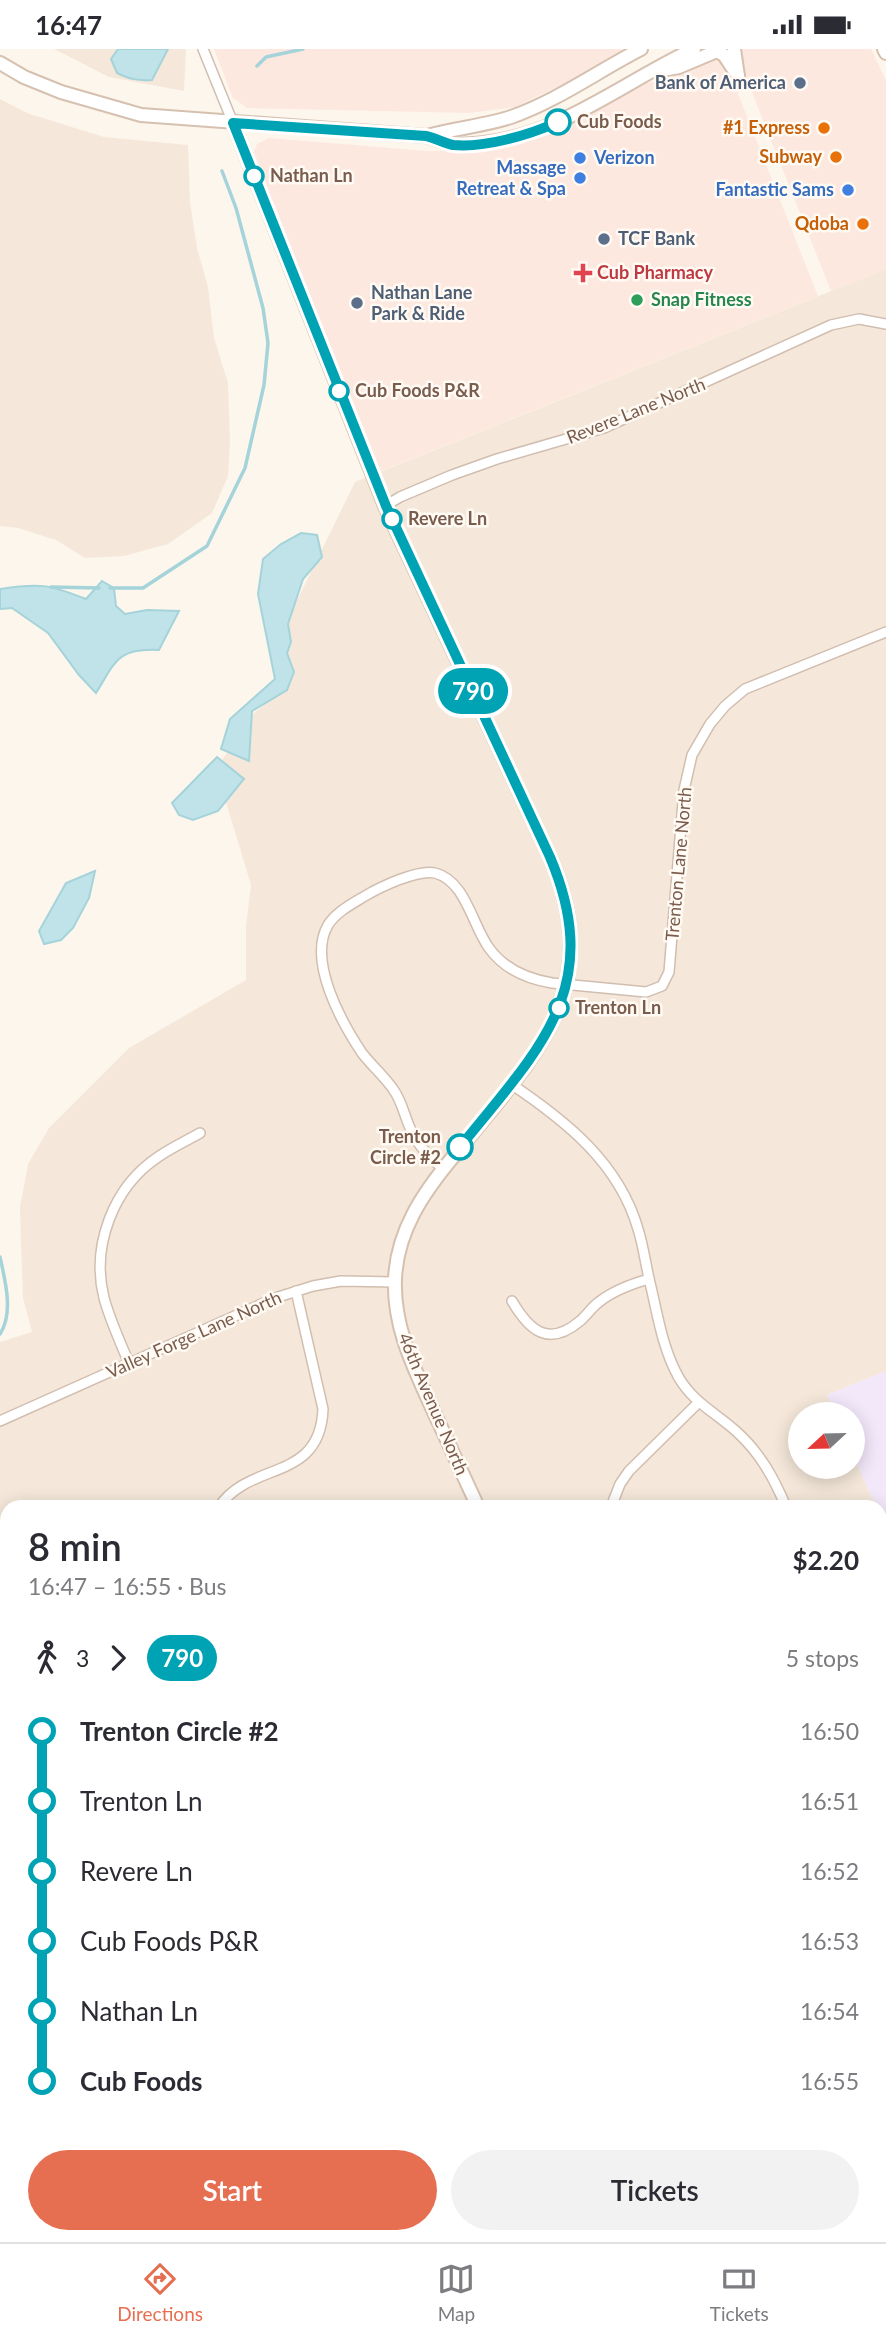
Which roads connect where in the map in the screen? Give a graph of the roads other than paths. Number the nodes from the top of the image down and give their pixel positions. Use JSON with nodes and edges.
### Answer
{"nodes":[{"id":1,"x":203,"y":49,"type":"edge"},
{"id":2,"x":641,"y":49,"type":"edge"},
{"id":3,"x":694,"y":49,"type":"edge"},
{"id":4,"x":734,"y":49,"type":"edge"},
{"id":5,"x":0,"y":63,"type":"edge"},
{"id":6,"x":646,"y":72,"type":"junction"},
{"id":7,"x":233,"y":123,"type":"junction"},
{"id":8,"x":426,"y":136,"type":"junction"},
{"id":9,"x":886,"y":324,"type":"edge"},
{"id":10,"x":386,"y":506,"type":"junction"},
{"id":11,"x":886,"y":632,"type":"edge"},
{"id":12,"x":566,"y":984,"type":"junction"},
{"id":13,"x":511,"y":1084,"type":"junction"},
{"id":14,"x":200,"y":1133,"type":"dead end"},
{"id":15,"x":443,"y":1169,"type":"junction"},
{"id":16,"x":649,"y":1279,"type":"junction"},
{"id":17,"x":395,"y":1282,"type":"junction"},
{"id":18,"x":296,"y":1291,"type":"junction"},
{"id":19,"x":512,"y":1301,"type":"dead end"},
{"id":20,"x":129,"y":1363,"type":"junction"},
{"id":21,"x":698,"y":1403,"type":"junction"},
{"id":22,"x":0,"y":1421,"type":"edge"},
{"id":23,"x":225,"y":1500,"type":"edge"},
{"id":24,"x":475,"y":1500,"type":"edge"},
{"id":25,"x":614,"y":1500,"type":"edge"},
{"id":26,"x":783,"y":1500,"type":"edge"}],
"edges":[{"from":1,"to":7,"type":"street"},
{"from":2,"to":8,"type":"street"},
{"from":3,"to":6,"type":"street"},
{"from":4,"to":6,"type":"street"},
{"from":5,"to":7,"type":"street"},
{"from":6,"to":8,"type":"street"},
{"from":7,"to":8,"type":"street"},
{"from":7,"to":10,"type":"street","name":"46th Avenue North"},
{"from":9,"to":10,"type":"street","name":"Revere Lane North"},
{"from":10,"to":12,"type":"street","name":"46th Avenue North"},
{"from":11,"to":12,"type":"street","name":"Trenton Lane North"},
{"from":12,"to":13,"type":"street","name":"46th Avenue North"},
{"from":12,"to":15,"type":"street","name":"Trenton Lane North"},
{"from":13,"to":15,"type":"street","name":"46th Avenue North"},
{"from":13,"to":16,"type":"street"},
{"from":14,"to":20,"type":"street"},
{"from":15,"to":17,"type":"street","name":"46th Avenue North"},
{"from":16,"to":19,"type":"street"},
{"from":16,"to":21,"type":"street"},
{"from":17,"to":18,"type":"street","name":"Valley Forge Lane North"},
{"from":17,"to":24,"type":"street","name":"46th Avenue North"},
{"from":18,"to":20,"type":"street","name":"Valley Forge Lane North"},
{"from":18,"to":23,"type":"street"},
{"from":20,"to":22,"type":"street","name":"Valley Forge Lane North"},
{"from":21,"to":25,"type":"street"},
{"from":21,"to":26,"type":"street"}]}
